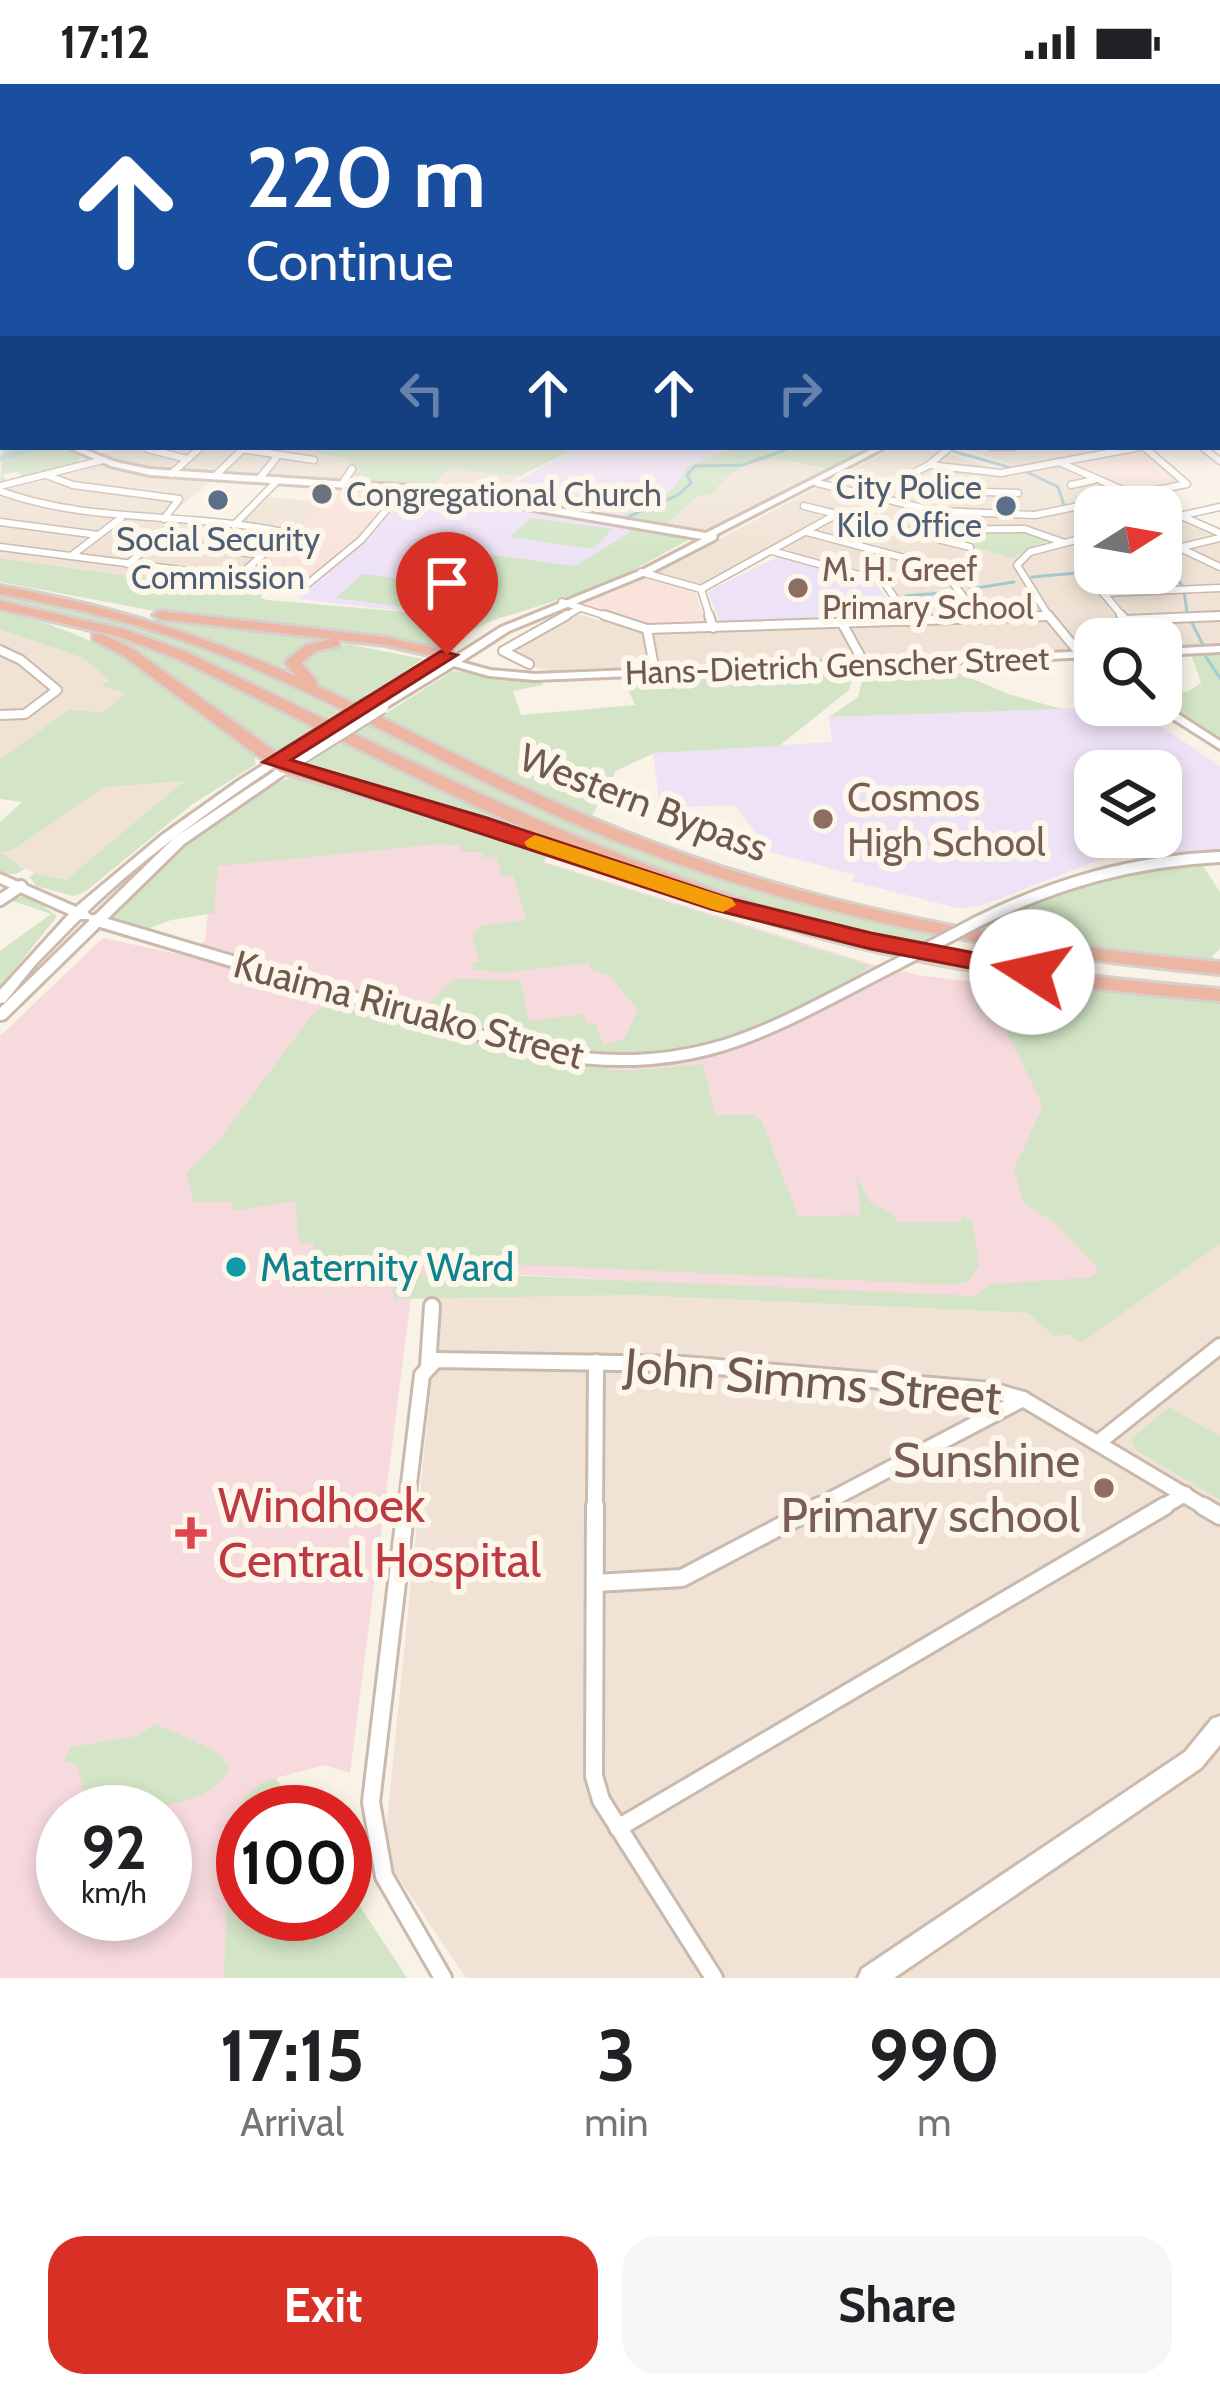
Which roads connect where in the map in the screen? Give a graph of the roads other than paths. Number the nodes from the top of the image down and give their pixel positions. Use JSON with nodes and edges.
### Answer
{"nodes":[{"id":1,"x":78,"y":450,"type":"edge"},
{"id":2,"x":152,"y":450,"type":"edge"},
{"id":3,"x":197,"y":450,"type":"edge"},
{"id":4,"x":241,"y":450,"type":"edge"},
{"id":5,"x":253,"y":450,"type":"edge"},
{"id":6,"x":877,"y":450,"type":"edge"},
{"id":7,"x":946,"y":450,"type":"edge"},
{"id":8,"x":1125,"y":450,"type":"edge"},
{"id":9,"x":1146,"y":450,"type":"edge"},
{"id":10,"x":276,"y":458,"type":"dead end"},
{"id":11,"x":187,"y":459,"type":"junction"},
{"id":12,"x":103,"y":460,"type":"junction"},
{"id":13,"x":1059,"y":462,"type":"junction"},
{"id":14,"x":929,"y":465,"type":"junction"},
{"id":15,"x":352,"y":469,"type":"dead end"},
{"id":16,"x":171,"y":473,"type":"junction"},
{"id":17,"x":46,"y":475,"type":"junction"},
{"id":18,"x":215,"y":476,"type":"junction"},
{"id":19,"x":259,"y":479,"type":"junction"},
{"id":20,"x":1097,"y":479,"type":"junction"},
{"id":21,"x":278,"y":480,"type":"junction"},
{"id":22,"x":901,"y":480,"type":"junction"},
{"id":23,"x":302,"y":482,"type":"junction"},
{"id":24,"x":818,"y":483,"type":"junction"},
{"id":25,"x":342,"y":484,"type":"junction"},
{"id":26,"x":1071,"y":484,"type":"dead end"},
{"id":27,"x":1113,"y":486,"type":"edge"},
{"id":28,"x":1175,"y":486,"type":"edge"},
{"id":29,"x":0,"y":488,"type":"edge"},
{"id":30,"x":405,"y":488,"type":"junction"},
{"id":31,"x":1018,"y":493,"type":"dead end"},
{"id":32,"x":870,"y":496,"type":"junction"},
{"id":33,"x":489,"y":499,"type":"junction"},
{"id":34,"x":804,"y":506,"type":"dead end"},
{"id":35,"x":1220,"y":507,"type":"edge"},
{"id":36,"x":1074,"y":508,"type":"edge"},
{"id":37,"x":837,"y":514,"type":"junction"},
{"id":38,"x":1182,"y":516,"type":"edge"},
{"id":39,"x":123,"y":517,"type":"junction"},
{"id":40,"x":1182,"y":517,"type":"edge"},
{"id":41,"x":164,"y":519,"type":"junction"},
{"id":42,"x":0,"y":522,"type":"edge"},
{"id":43,"x":233,"y":525,"type":"junction"},
{"id":44,"x":807,"y":532,"type":"junction"},
{"id":45,"x":908,"y":532,"type":"junction"},
{"id":46,"x":681,"y":533,"type":"junction"},
{"id":47,"x":98,"y":535,"type":"junction"},
{"id":48,"x":709,"y":536,"type":"junction"},
{"id":49,"x":1220,"y":536,"type":"edge"},
{"id":50,"x":1074,"y":539,"type":"edge"},
{"id":51,"x":1062,"y":542,"type":"junction"},
{"id":52,"x":0,"y":547,"type":"edge"},
{"id":53,"x":970,"y":547,"type":"dead end"},
{"id":54,"x":1182,"y":547,"type":"edge"},
{"id":55,"x":686,"y":548,"type":"junction"},
{"id":56,"x":1182,"y":549,"type":"edge"},
{"id":57,"x":772,"y":550,"type":"junction"},
{"id":58,"x":262,"y":555,"type":"junction"},
{"id":59,"x":71,"y":556,"type":"junction"},
{"id":60,"x":128,"y":564,"type":"junction"},
{"id":61,"x":1220,"y":567,"type":"edge"},
{"id":62,"x":642,"y":572,"type":"junction"},
{"id":63,"x":236,"y":579,"type":"junction"},
{"id":64,"x":0,"y":588,"type":"edge"},
{"id":65,"x":1220,"y":588,"type":"edge"},
{"id":66,"x":700,"y":589,"type":"junction"},
{"id":67,"x":1182,"y":589,"type":"edge"},
{"id":68,"x":1105,"y":594,"type":"edge"},
{"id":69,"x":557,"y":604,"type":"junction"},
{"id":70,"x":0,"y":607,"type":"edge"},
{"id":71,"x":580,"y":608,"type":"junction"},
{"id":72,"x":1048,"y":616,"type":"junction"},
{"id":73,"x":1220,"y":616,"type":"edge"},
{"id":74,"x":979,"y":618,"type":"junction"},
{"id":75,"x":1123,"y":618,"type":"edge"},
{"id":76,"x":1172,"y":618,"type":"edge"},
{"id":77,"x":910,"y":621,"type":"junction"},
{"id":78,"x":842,"y":623,"type":"junction"},
{"id":79,"x":713,"y":628,"type":"junction"},
{"id":80,"x":647,"y":629,"type":"junction"},
{"id":81,"x":1074,"y":641,"type":"edge"},
{"id":82,"x":1220,"y":649,"type":"edge"},
{"id":83,"x":0,"y":650,"type":"edge"},
{"id":84,"x":1182,"y":651,"type":"edge"},
{"id":85,"x":1074,"y":655,"type":"edge"},
{"id":86,"x":1040,"y":657,"type":"junction"},
{"id":87,"x":450,"y":659,"type":"junction"},
{"id":88,"x":1074,"y":660,"type":"edge"},
{"id":89,"x":864,"y":663,"type":"junction"},
{"id":90,"x":529,"y":664,"type":"dead end"},
{"id":91,"x":655,"y":672,"type":"junction"},
{"id":92,"x":371,"y":708,"type":"junction"},
{"id":93,"x":1,"y":718,"type":"edge"},
{"id":94,"x":1182,"y":721,"type":"edge"},
{"id":95,"x":1220,"y":746,"type":"edge"},
{"id":96,"x":284,"y":762,"type":"junction"},
{"id":97,"x":1220,"y":857,"type":"edge"},
{"id":98,"x":0,"y":878,"type":"edge"},
{"id":99,"x":21,"y":886,"type":"junction"},
{"id":100,"x":0,"y":900,"type":"edge"},
{"id":101,"x":76,"y":913,"type":"junction"},
{"id":102,"x":760,"y":913,"type":"junction"},
{"id":103,"x":94,"y":920,"type":"junction"},
{"id":104,"x":1220,"y":968,"type":"edge"},
{"id":105,"x":1220,"y":995,"type":"edge"},
{"id":106,"x":0,"y":999,"type":"edge"},
{"id":107,"x":0,"y":1016,"type":"edge"},
{"id":108,"x":432,"y":1306,"type":"dead end"},
{"id":109,"x":1220,"y":1346,"type":"edge"},
{"id":110,"x":1205,"y":1357,"type":"junction"},
{"id":111,"x":596,"y":1362,"type":"junction"},
{"id":112,"x":1220,"y":1365,"type":"edge"},
{"id":113,"x":428,"y":1366,"type":"junction"},
{"id":114,"x":1023,"y":1399,"type":"junction"},
{"id":115,"x":1099,"y":1442,"type":"junction"},
{"id":116,"x":1185,"y":1494,"type":"junction"},
{"id":117,"x":1220,"y":1516,"type":"edge"},
{"id":118,"x":596,"y":1583,"type":"junction"},
{"id":119,"x":1220,"y":1727,"type":"edge"},
{"id":120,"x":618,"y":1828,"type":"junction"},
{"id":121,"x":443,"y":1978,"type":"edge"},
{"id":122,"x":714,"y":1978,"type":"edge"},
{"id":123,"x":871,"y":1978,"type":"edge"}],
"edges":[{"from":1,"to":12,"type":"street"},
{"from":2,"to":11,"type":"street"},
{"from":3,"to":11,"type":"street"},
{"from":4,"to":18,"type":"street"},
{"from":5,"to":23,"type":"street"},
{"from":6,"to":24,"type":"street"},
{"from":7,"to":14,"type":"street"},
{"from":8,"to":13,"type":"street"},
{"from":9,"to":28,"type":"street"},
{"from":10,"to":19,"type":"street"},
{"from":11,"to":16,"type":"street"},
{"from":12,"to":16,"type":"street"},
{"from":12,"to":17,"type":"street"},
{"from":13,"to":14,"type":"street"},
{"from":13,"to":20,"type":"street"},
{"from":14,"to":22,"type":"street"},
{"from":15,"to":25,"type":"street"},
{"from":16,"to":18,"type":"street"},
{"from":17,"to":29,"type":"street"},
{"from":17,"to":41,"type":"street"},
{"from":18,"to":19,"type":"street"},
{"from":19,"to":21,"type":"street"},
{"from":20,"to":26,"type":"street"},
{"from":20,"to":27,"type":"street"},
{"from":21,"to":23,"type":"street"},
{"from":21,"to":43,"type":"street"},
{"from":22,"to":31,"type":"street"},
{"from":22,"to":32,"type":"street"},
{"from":23,"to":25,"type":"street"},
{"from":24,"to":32,"type":"street"},
{"from":24,"to":48,"type":"street"},
{"from":25,"to":30,"type":"street"},
{"from":29,"to":39,"type":"street"},
{"from":30,"to":33,"type":"street"},
{"from":30,"to":63,"type":"street"},
{"from":32,"to":36,"type":"street"},
{"from":33,"to":46,"type":"street"},
{"from":33,"to":48,"type":"street"},
{"from":34,"to":37,"type":"street"},
{"from":35,"to":38,"type":"street"},
{"from":37,"to":44,"type":"street"},
{"from":37,"to":45,"type":"street"},
{"from":39,"to":41,"type":"street"},
{"from":39,"to":47,"type":"street"},
{"from":40,"to":49,"type":"street"},
{"from":41,"to":43,"type":"street"},
{"from":42,"to":47,"type":"street"},
{"from":43,"to":58,"type":"street"},
{"from":44,"to":57,"type":"street"},
{"from":44,"to":74,"type":"street"},
{"from":45,"to":51,"type":"street"},
{"from":45,"to":53,"type":"street"},
{"from":46,"to":48,"type":"street"},
{"from":46,"to":55,"type":"street"},
{"from":47,"to":59,"type":"street"},
{"from":48,"to":55,"type":"street"},
{"from":48,"to":62,"type":"street"},
{"from":49,"to":54,"type":"street"},
{"from":50,"to":51,"type":"street"},
{"from":51,"to":72,"type":"street"},
{"from":52,"to":59,"type":"street"},
{"from":55,"to":62,"type":"street"},
{"from":56,"to":61,"type":"street"},
{"from":57,"to":66,"type":"street"},
{"from":57,"to":77,"type":"street"},
{"from":58,"to":60,"type":"street"},
{"from":58,"to":63,"type":"street"},
{"from":59,"to":60,"type":"street"},
{"from":60,"to":63,"type":"street"},
{"from":62,"to":66,"type":"street"},
{"from":62,"to":69,"type":"street"},
{"from":64,"to":87,"type":"highway"},
{"from":64,"to":92,"type":"highway","name":"Western Bypass"},
{"from":65,"to":67,"type":"street"},
{"from":66,"to":79,"type":"street"},
{"from":68,"to":75,"type":"street"},
{"from":69,"to":71,"type":"street"},
{"from":69,"to":87,"type":"street"},
{"from":70,"to":96,"type":"highway"},
{"from":70,"to":102,"type":"highway","name":"Western Bypass"},
{"from":71,"to":80,"type":"street"},
{"from":71,"to":90,"type":"street"},
{"from":72,"to":74,"type":"street"},
{"from":72,"to":81,"type":"street"},
{"from":73,"to":76,"type":"street"},
{"from":74,"to":77,"type":"street"},
{"from":77,"to":78,"type":"street"},
{"from":78,"to":79,"type":"street"},
{"from":78,"to":89,"type":"street"},
{"from":79,"to":80,"type":"street"},
{"from":80,"to":91,"type":"street"},
{"from":82,"to":84,"type":"street"},
{"from":83,"to":93,"type":"street"},
{"from":85,"to":86,"type":"street","name":"Hans-Dietrich Genscher Street"},
{"from":86,"to":88,"type":"street"},
{"from":86,"to":89,"type":"street","name":"Hans-Dietrich Genscher Street"},
{"from":87,"to":91,"type":"street","name":"Hans-Dietrich Genscher Street"},
{"from":87,"to":92,"type":"street"},
{"from":87,"to":92,"type":"highway"},
{"from":89,"to":91,"type":"street","name":"Hans-Dietrich Genscher Street"},
{"from":92,"to":96,"type":"street","bridge":true},
{"from":92,"to":104,"type":"highway","name":"Western Bypass"},
{"from":94,"to":95,"type":"street"},
{"from":96,"to":101,"type":"street"},
{"from":96,"to":102,"type":"highway"},
{"from":96,"to":103,"type":"street"},
{"from":97,"to":103,"type":"street","name":"Kuaima Riruako Street","bridge":true},
{"from":98,"to":99,"type":"street","name":"Kuaima Riruako Street"},
{"from":99,"to":100,"type":"street"},
{"from":99,"to":101,"type":"street","name":"Kuaima Riruako Street"},
{"from":101,"to":103,"type":"street","name":"Kuaima Riruako Street"},
{"from":101,"to":106,"type":"street"},
{"from":102,"to":105,"type":"highway","name":"Western Bypass"},
{"from":103,"to":107,"type":"street"},
{"from":108,"to":113,"type":"street"},
{"from":109,"to":110,"type":"street"},
{"from":110,"to":112,"type":"street"},
{"from":110,"to":115,"type":"street"},
{"from":111,"to":113,"type":"street","name":"John Simms Street"},
{"from":111,"to":114,"type":"street","name":"John Simms Street"},
{"from":111,"to":118,"type":"street"},
{"from":113,"to":121,"type":"street"},
{"from":114,"to":115,"type":"street","name":"John Simms Street"},
{"from":114,"to":118,"type":"street"},
{"from":115,"to":116,"type":"street","name":"John Simms Street"},
{"from":116,"to":117,"type":"street","name":"John Simms Street"},
{"from":116,"to":120,"type":"street"},
{"from":118,"to":120,"type":"street"},
{"from":119,"to":123,"type":"street"},
{"from":120,"to":122,"type":"street"}]}
